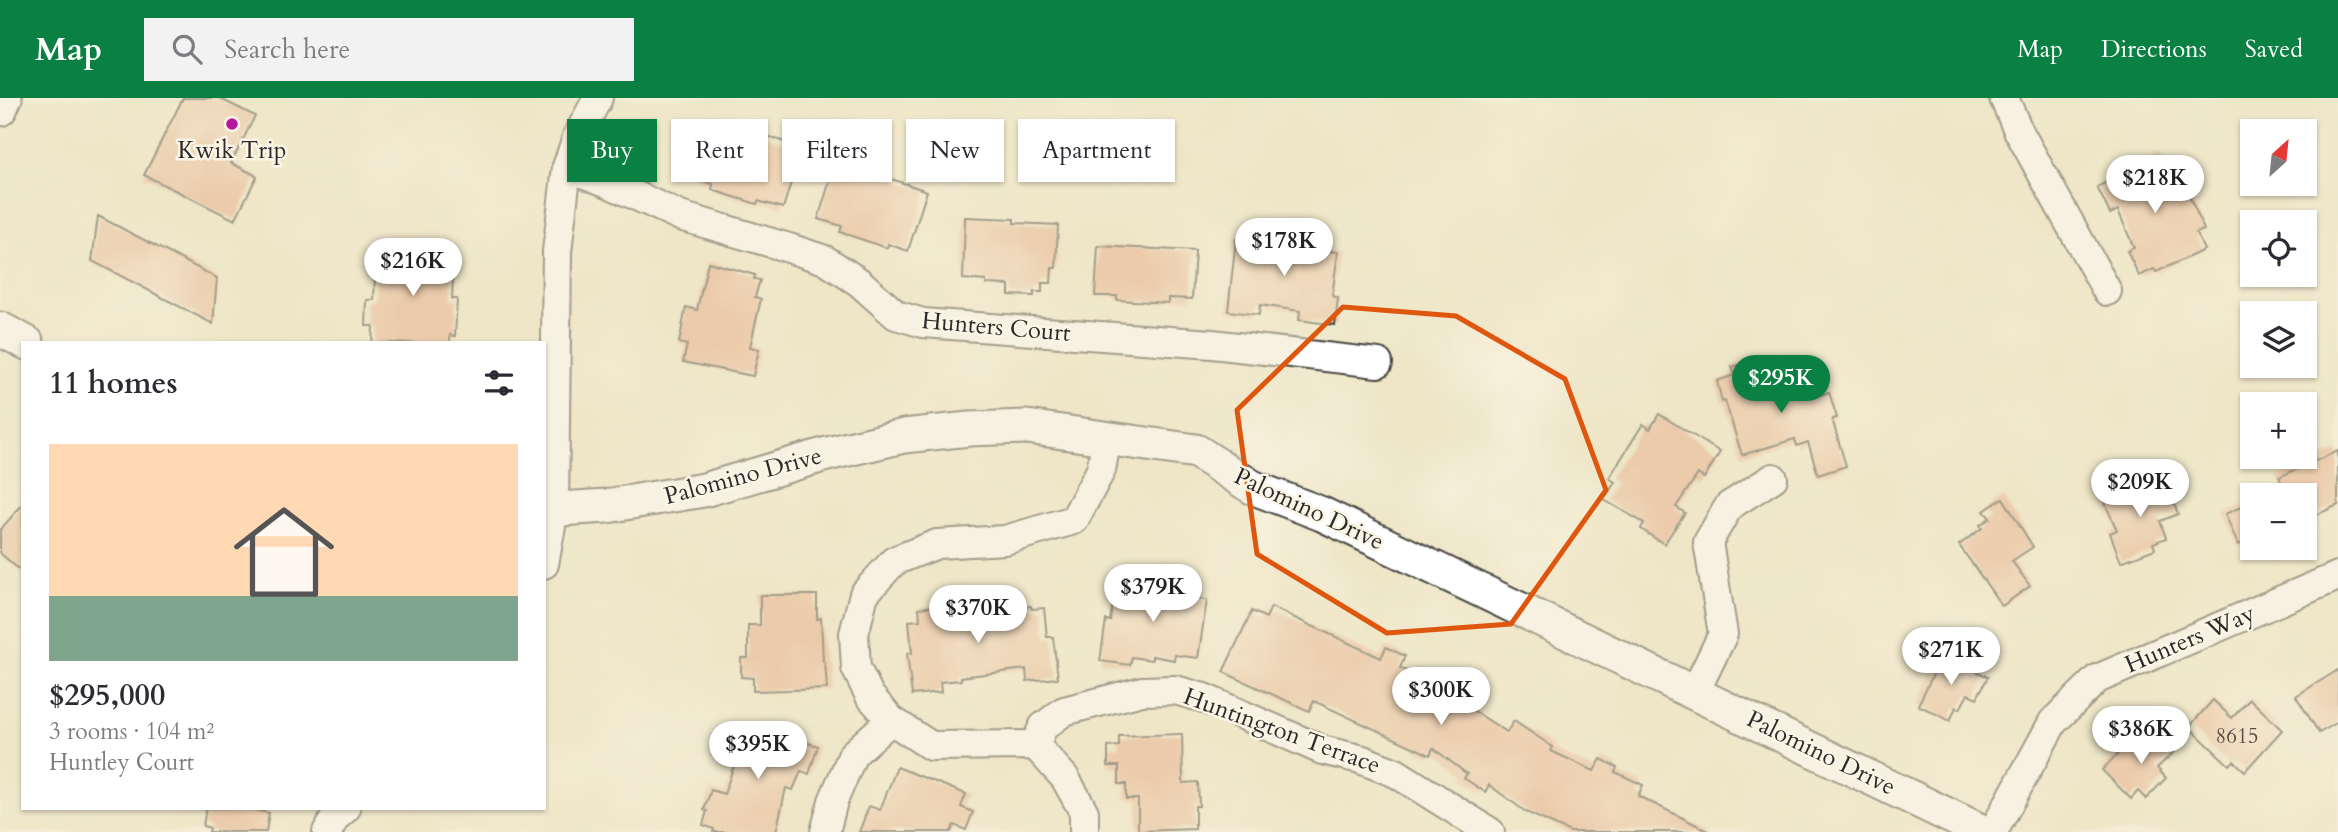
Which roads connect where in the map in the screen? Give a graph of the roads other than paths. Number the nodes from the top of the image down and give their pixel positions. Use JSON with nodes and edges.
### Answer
{"nodes":[{"id":1,"x":5,"y":98,"type":"edge"},
{"id":2,"x":598,"y":98,"type":"edge"},
{"id":3,"x":2004,"y":98,"type":"edge"},
{"id":4,"x":0,"y":109,"type":"edge"},
{"id":5,"x":587,"y":119,"type":"edge"},
{"id":6,"x":567,"y":167,"type":"edge"},
{"id":7,"x":606,"y":182,"type":"edge"},
{"id":8,"x":2106,"y":291,"type":"dead end"},
{"id":9,"x":0,"y":329,"type":"edge"},
{"id":10,"x":23,"y":341,"type":"edge"},
{"id":11,"x":1378,"y":363,"type":"dead end"},
{"id":12,"x":1107,"y":437,"type":"junction"},
{"id":13,"x":1773,"y":478,"type":"dead end"},
{"id":14,"x":549,"y":510,"type":"edge"},
{"id":15,"x":546,"y":542,"type":"edge"},
{"id":16,"x":2338,"y":576,"type":"edge"},
{"id":17,"x":1695,"y":692,"type":"junction"},
{"id":18,"x":891,"y":720,"type":"junction"},
{"id":19,"x":1035,"y":745,"type":"junction"},
{"id":20,"x":344,"y":810,"type":"edge"},
{"id":21,"x":327,"y":832,"type":"edge"},
{"id":22,"x":825,"y":832,"type":"edge"},
{"id":23,"x":1084,"y":832,"type":"edge"},
{"id":24,"x":1490,"y":832,"type":"edge"},
{"id":25,"x":1983,"y":832,"type":"edge"},
{"id":26,"x":1993,"y":832,"type":"edge"}],
"edges":[{"from":1,"to":4,"type":"street"},
{"from":2,"to":5,"type":"street"},
{"from":3,"to":8,"type":"street"},
{"from":6,"to":14,"type":"street"},
{"from":7,"to":11,"type":"street","name":"Hunters Court"},
{"from":9,"to":10,"type":"street"},
{"from":12,"to":14,"type":"street","name":"Palomino Drive"},
{"from":12,"to":17,"type":"street","name":"Palomino Drive"},
{"from":12,"to":18,"type":"street"},
{"from":13,"to":17,"type":"street"},
{"from":14,"to":15,"type":"street"},
{"from":16,"to":26,"type":"street","name":"Hunters Way"},
{"from":17,"to":25,"type":"street","name":"Palomino Drive"},
{"from":18,"to":19,"type":"street"},
{"from":18,"to":22,"type":"street"},
{"from":19,"to":23,"type":"street"},
{"from":19,"to":24,"type":"street","name":"Huntington Terrace"},
{"from":20,"to":21,"type":"street"}]}
